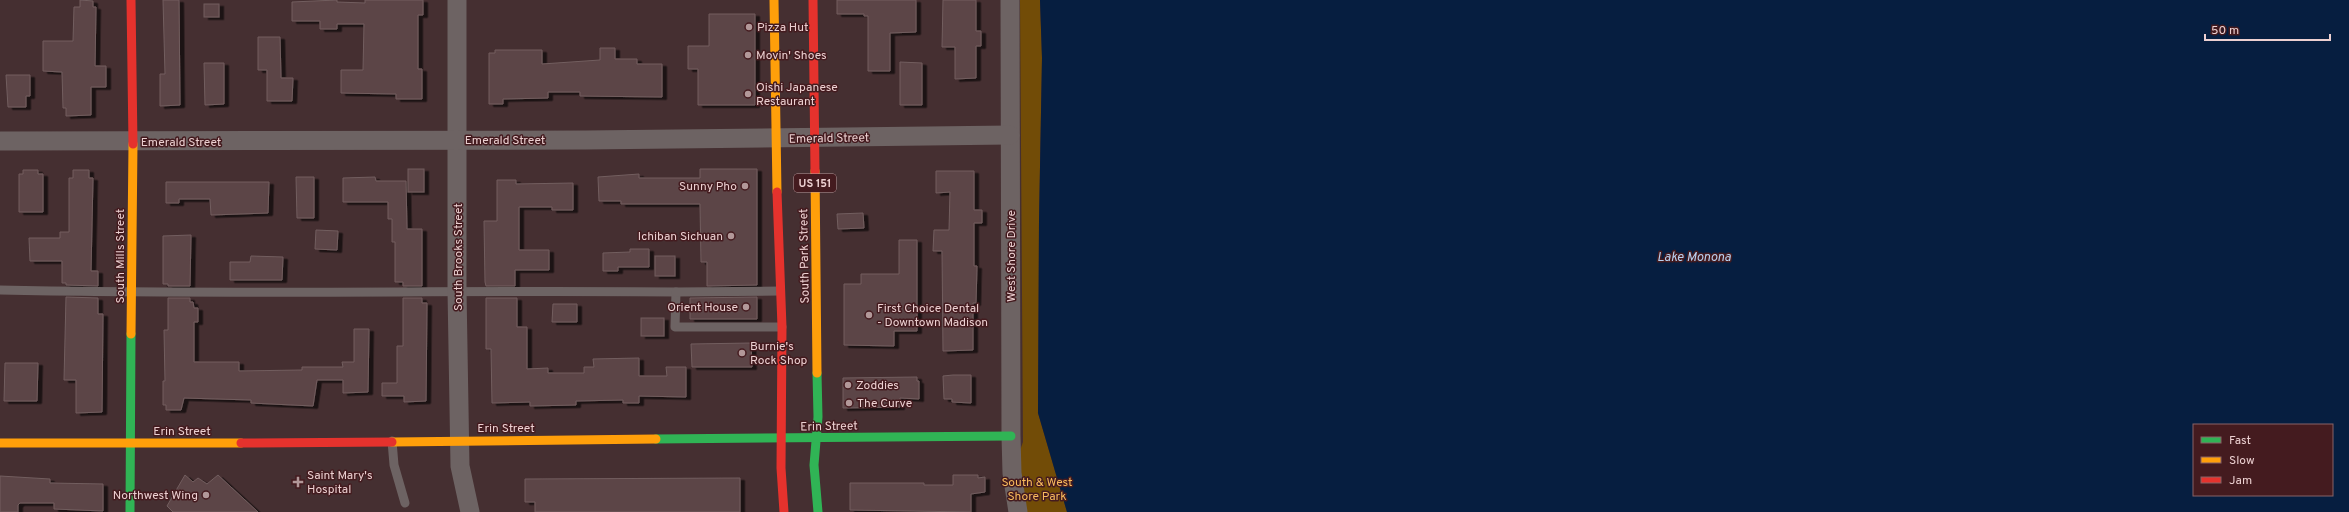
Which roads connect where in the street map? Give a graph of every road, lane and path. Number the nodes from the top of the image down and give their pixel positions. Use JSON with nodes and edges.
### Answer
{"nodes":[{"id":1,"x":131,"y":0,"type":"edge"},
{"id":2,"x":457,"y":0,"type":"edge"},
{"id":3,"x":774,"y":0,"type":"edge"},
{"id":4,"x":813,"y":0,"type":"edge"},
{"id":5,"x":1010,"y":0,"type":"edge"},
{"id":6,"x":1010,"y":135,"type":"junction"},
{"id":7,"x":776,"y":138,"type":"junction"},
{"id":8,"x":815,"y":138,"type":"junction"},
{"id":9,"x":458,"y":139,"type":"junction"},
{"id":10,"x":0,"y":141,"type":"edge"},
{"id":11,"x":133,"y":142,"type":"junction"},
{"id":12,"x":0,"y":290,"type":"edge"},
{"id":13,"x":457,"y":290,"type":"junction"},
{"id":14,"x":780,"y":290,"type":"junction"},
{"id":15,"x":676,"y":292,"type":"junction"},
{"id":16,"x":132,"y":293,"type":"junction"},
{"id":17,"x":782,"y":327,"type":"junction"},
{"id":18,"x":1011,"y":436,"type":"junction"},
{"id":19,"x":781,"y":438,"type":"junction"},
{"id":20,"x":816,"y":438,"type":"junction"},
{"id":21,"x":459,"y":440,"type":"junction"},
{"id":22,"x":392,"y":442,"type":"junction"},
{"id":23,"x":0,"y":443,"type":"edge"},
{"id":24,"x":131,"y":443,"type":"junction"},
{"id":25,"x":405,"y":502,"type":"dead end"},
{"id":26,"x":130,"y":512,"type":"edge"},
{"id":27,"x":470,"y":512,"type":"edge"},
{"id":28,"x":784,"y":512,"type":"edge"},
{"id":29,"x":818,"y":512,"type":"edge"},
{"id":30,"x":1018,"y":512,"type":"edge"}],
"edges":[{"from":1,"to":11,"type":"street","name":"South Mills Street"},
{"from":2,"to":9,"type":"street","name":"South Brooks Street"},
{"from":3,"to":7,"type":"street","name":"South Park Street","number":"US 151"},
{"from":4,"to":8,"type":"street","name":"South Park Street","number":"US 151"},
{"from":5,"to":6,"type":"street","name":"West Shore Drive"},
{"from":6,"to":8,"type":"street","name":"Emerald Street"},
{"from":6,"to":18,"type":"street","name":"West Shore Drive"},
{"from":7,"to":8,"type":"street","name":"Emerald Street"},
{"from":7,"to":9,"type":"street","name":"Emerald Street"},
{"from":7,"to":14,"type":"street","name":"South Park Street","number":"US 151"},
{"from":8,"to":20,"type":"street","name":"South Park Street","number":"US 151"},
{"from":9,"to":11,"type":"street","name":"Emerald Street"},
{"from":9,"to":13,"type":"street","name":"South Brooks Street"},
{"from":10,"to":11,"type":"street","name":"Emerald Street"},
{"from":11,"to":16,"type":"street","name":"South Mills Street"},
{"from":12,"to":16,"type":"lane"},
{"from":13,"to":15,"type":"lane"},
{"from":13,"to":16,"type":"lane"},
{"from":13,"to":21,"type":"street","name":"South Brooks Street"},
{"from":14,"to":15,"type":"lane"},
{"from":14,"to":17,"type":"street","name":"South Park Street","number":"US 151"},
{"from":15,"to":17,"type":"lane"},
{"from":16,"to":24,"type":"street","name":"South Mills Street"},
{"from":17,"to":19,"type":"street","name":"South Park Street","number":"US 151"},
{"from":18,"to":20,"type":"street","name":"Erin Street"},
{"from":18,"to":30,"type":"street","name":"West Shore Drive"},
{"from":19,"to":20,"type":"street","name":"Erin Street"},
{"from":19,"to":21,"type":"street","name":"Erin Street"},
{"from":19,"to":28,"type":"street","name":"South Park Street","number":"US 151"},
{"from":20,"to":29,"type":"street","name":"South Park Street","number":"US 151"},
{"from":21,"to":22,"type":"street","name":"Erin Street"},
{"from":21,"to":27,"type":"street","name":"South Brooks Street"},
{"from":22,"to":24,"type":"street","name":"Erin Street"},
{"from":22,"to":25,"type":"lane"},
{"from":23,"to":24,"type":"street","name":"Erin Street"},
{"from":24,"to":26,"type":"street","name":"South Mills Street"}]}
